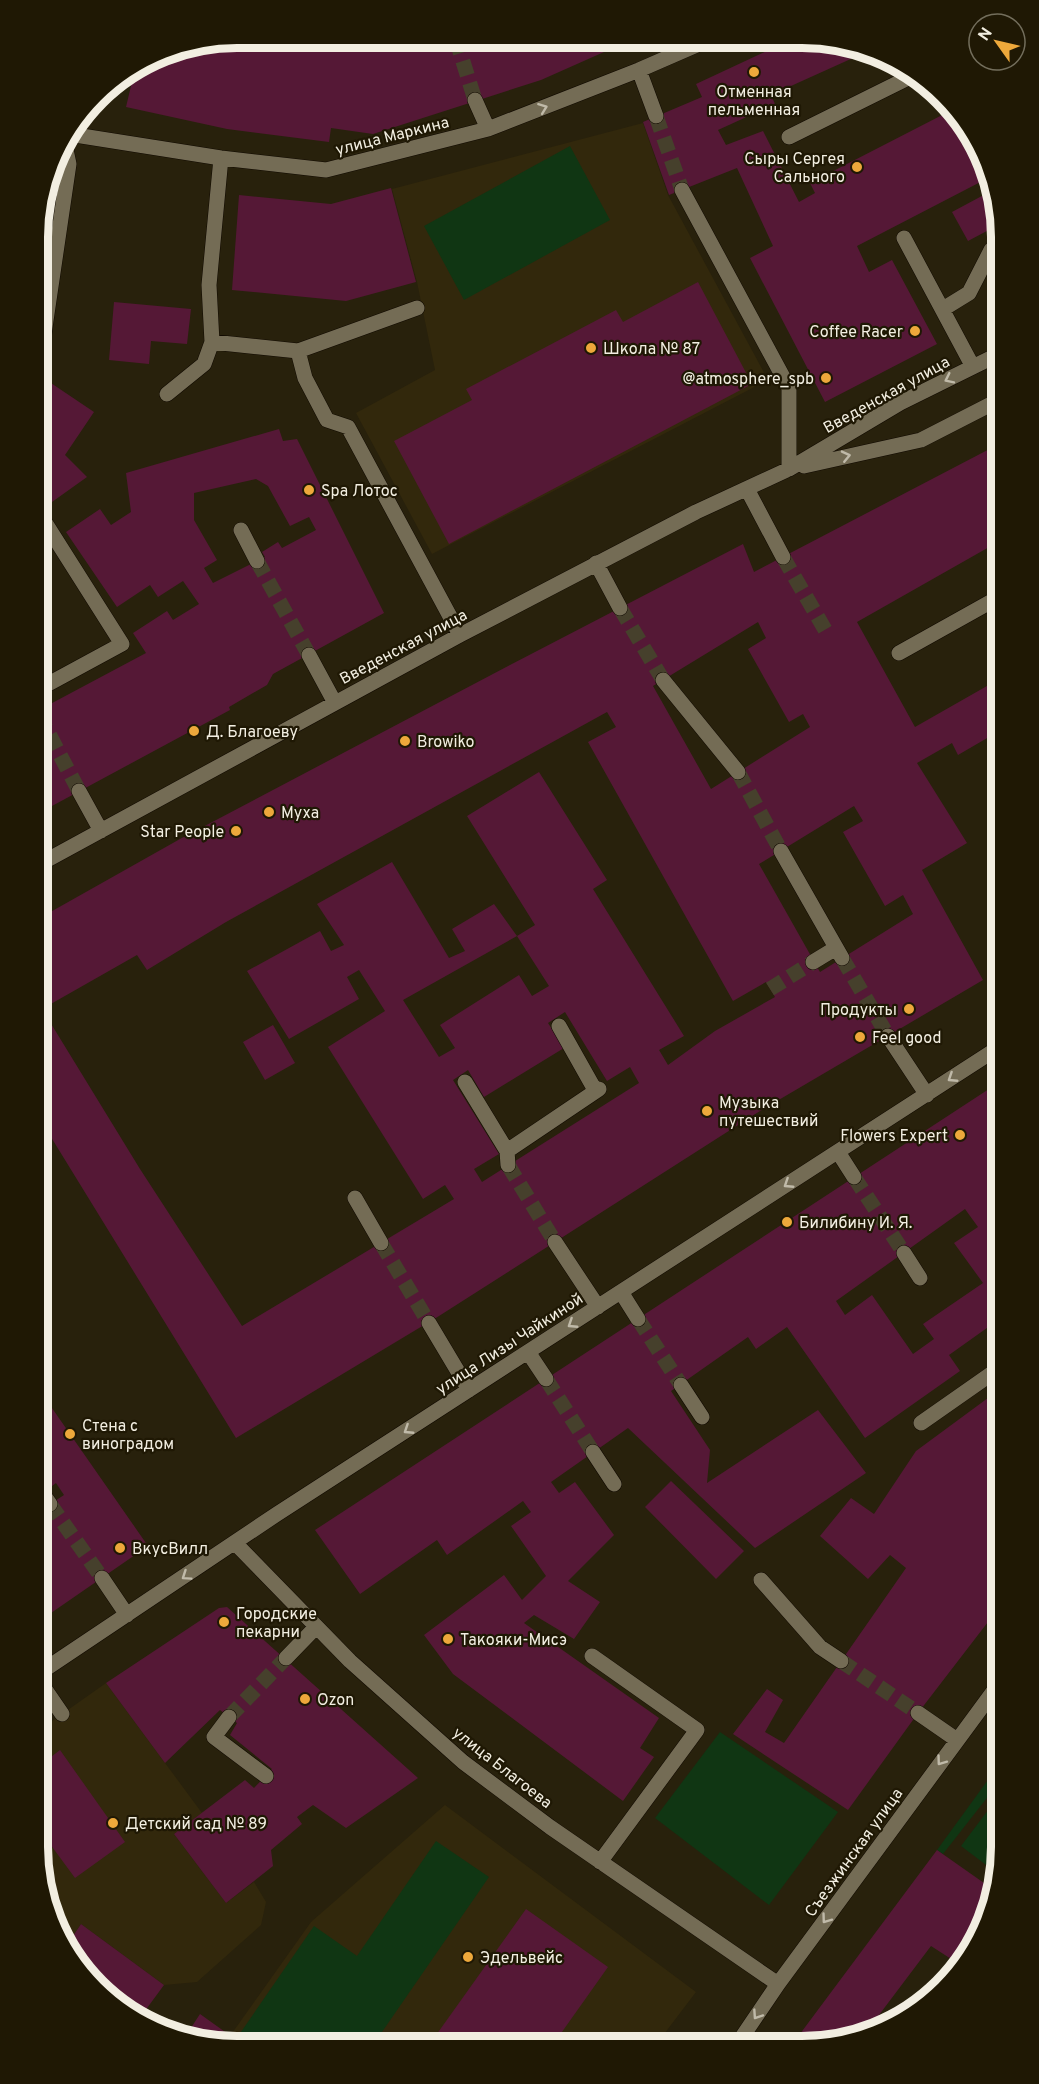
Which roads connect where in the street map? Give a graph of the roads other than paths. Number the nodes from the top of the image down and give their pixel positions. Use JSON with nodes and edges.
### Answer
{"nodes":[{"id":1,"x":675,"y":48,"type":"edge"},
{"id":2,"x":639,"y":70,"type":"junction"},
{"id":3,"x":906,"y":79,"type":"edge"},
{"id":4,"x":476,"y":100,"type":"tunnel mouth"},
{"id":5,"x":656,"y":117,"type":"tunnel mouth"},
{"id":6,"x":488,"y":129,"type":"junction"},
{"id":7,"x":78,"y":135,"type":"edge"},
{"id":8,"x":789,"y":137,"type":"dead end"},
{"id":9,"x":67,"y":153,"type":"edge"},
{"id":10,"x":221,"y":158,"type":"junction"},
{"id":11,"x":682,"y":189,"type":"tunnel mouth"},
{"id":12,"x":904,"y":238,"type":"dead end"},
{"id":13,"x":991,"y":250,"type":"edge"},
{"id":14,"x":48,"y":307,"type":"edge"},
{"id":15,"x":417,"y":308,"type":"dead end"},
{"id":16,"x":943,"y":309,"type":"junction"},
{"id":17,"x":212,"y":342,"type":"junction"},
{"id":18,"x":298,"y":351,"type":"junction"},
{"id":19,"x":991,"y":358,"type":"edge"},
{"id":20,"x":973,"y":367,"type":"junction"},
{"id":21,"x":167,"y":394,"type":"dead end"},
{"id":22,"x":991,"y":404,"type":"edge"},
{"id":23,"x":789,"y":469,"type":"junction"},
{"id":24,"x":747,"y":489,"type":"junction"},
{"id":25,"x":48,"y":527,"type":"edge"},
{"id":26,"x":241,"y":530,"type":"dead end"},
{"id":27,"x":783,"y":557,"type":"tunnel mouth"},
{"id":28,"x":257,"y":561,"type":"tunnel mouth"},
{"id":29,"x":596,"y":563,"type":"junction"},
{"id":30,"x":991,"y":602,"type":"edge"},
{"id":31,"x":620,"y":608,"type":"tunnel mouth"},
{"id":32,"x":460,"y":635,"type":"junction"},
{"id":33,"x":900,"y":653,"type":"dead end"},
{"id":34,"x":309,"y":655,"type":"tunnel mouth"},
{"id":35,"x":663,"y":680,"type":"tunnel mouth"},
{"id":36,"x":48,"y":684,"type":"edge"},
{"id":37,"x":335,"y":703,"type":"junction"},
{"id":38,"x":738,"y":772,"type":"tunnel mouth"},
{"id":39,"x":80,"y":791,"type":"tunnel mouth"},
{"id":40,"x":101,"y":831,"type":"junction"},
{"id":41,"x":781,"y":851,"type":"tunnel mouth"},
{"id":42,"x":48,"y":860,"type":"edge"},
{"id":43,"x":813,"y":962,"type":"tunnel mouth"},
{"id":44,"x":559,"y":1026,"type":"dead end"},
{"id":45,"x":888,"y":1036,"type":"tunnel mouth"},
{"id":46,"x":991,"y":1053,"type":"edge"},
{"id":47,"x":465,"y":1082,"type":"dead end"},
{"id":48,"x":927,"y":1095,"type":"junction"},
{"id":49,"x":838,"y":1152,"type":"junction"},
{"id":50,"x":854,"y":1177,"type":"tunnel mouth"},
{"id":51,"x":355,"y":1198,"type":"dead end"},
{"id":52,"x":555,"y":1242,"type":"tunnel mouth"},
{"id":53,"x":381,"y":1243,"type":"tunnel mouth"},
{"id":54,"x":904,"y":1253,"type":"tunnel mouth"},
{"id":55,"x":920,"y":1278,"type":"dead end"},
{"id":56,"x":621,"y":1292,"type":"junction"},
{"id":57,"x":598,"y":1307,"type":"junction"},
{"id":58,"x":638,"y":1319,"type":"tunnel mouth"},
{"id":59,"x":429,"y":1323,"type":"tunnel mouth"},
{"id":60,"x":528,"y":1352,"type":"junction"},
{"id":61,"x":991,"y":1374,"type":"edge"},
{"id":62,"x":546,"y":1379,"type":"tunnel mouth"},
{"id":63,"x":681,"y":1385,"type":"tunnel mouth"},
{"id":64,"x":469,"y":1390,"type":"junction"},
{"id":65,"x":702,"y":1417,"type":"dead end"},
{"id":66,"x":921,"y":1423,"type":"dead end"},
{"id":67,"x":593,"y":1452,"type":"tunnel mouth"},
{"id":68,"x":614,"y":1484,"type":"dead end"},
{"id":69,"x":48,"y":1501,"type":"edge"},
{"id":70,"x":50,"y":1504,"type":"tunnel mouth"},
{"id":71,"x":235,"y":1543,"type":"junction"},
{"id":72,"x":102,"y":1578,"type":"tunnel mouth"},
{"id":73,"x":761,"y":1580,"type":"dead end"},
{"id":74,"x":127,"y":1615,"type":"junction"},
{"id":75,"x":316,"y":1627,"type":"junction"},
{"id":76,"x":592,"y":1656,"type":"dead end"},
{"id":77,"x":286,"y":1658,"type":"tunnel mouth"},
{"id":78,"x":841,"y":1661,"type":"tunnel mouth"},
{"id":79,"x":48,"y":1667,"type":"edge"},
{"id":80,"x":48,"y":1694,"type":"edge"},
{"id":81,"x":991,"y":1694,"type":"edge"},
{"id":82,"x":918,"y":1713,"type":"tunnel mouth"},
{"id":83,"x":62,"y":1714,"type":"dead end"},
{"id":84,"x":230,"y":1717,"type":"tunnel mouth"},
{"id":85,"x":957,"y":1740,"type":"junction"},
{"id":86,"x":266,"y":1776,"type":"dead end"},
{"id":87,"x":600,"y":1862,"type":"junction"},
{"id":88,"x":778,"y":1984,"type":"junction"},
{"id":89,"x":743,"y":2036,"type":"edge"}],
"edges":[{"from":1,"to":2,"type":"street","name":"улица Маркина"},
{"from":2,"to":5,"type":"street"},
{"from":6,"to":2,"type":"street","name":"улица Маркина","one_way":true},
{"from":3,"to":8,"type":"street"},
{"from":4,"to":6,"type":"street"},
{"from":6,"to":10,"type":"street","name":"улица Маркина"},
{"from":7,"to":10,"type":"street","name":"улица Маркина"},
{"from":9,"to":14,"type":"street"},
{"from":10,"to":17,"type":"street"},
{"from":11,"to":23,"type":"street"},
{"from":12,"to":16,"type":"street"},
{"from":13,"to":16,"type":"street"},
{"from":15,"to":18,"type":"street"},
{"from":16,"to":20,"type":"street"},
{"from":17,"to":18,"type":"street"},
{"from":17,"to":21,"type":"street"},
{"from":18,"to":32,"type":"street"},
{"from":19,"to":20,"type":"street","name":"Введенская улица"},
{"from":20,"to":23,"type":"street","name":"Введенская улица","one_way":true},
{"from":23,"to":22,"type":"street","name":"Введенская улица","one_way":true},
{"from":23,"to":24,"type":"street","name":"Введенская улица"},
{"from":24,"to":27,"type":"street"},
{"from":24,"to":29,"type":"street","name":"Введенская улица"},
{"from":25,"to":36,"type":"street"},
{"from":26,"to":28,"type":"street"},
{"from":29,"to":31,"type":"street"},
{"from":29,"to":32,"type":"street","name":"Введенская улица"},
{"from":30,"to":33,"type":"street"},
{"from":32,"to":37,"type":"street","name":"Введенская улица"},
{"from":34,"to":37,"type":"street"},
{"from":35,"to":38,"type":"street"},
{"from":37,"to":40,"type":"street","name":"Введенская улица"},
{"from":39,"to":40,"type":"street"},
{"from":40,"to":42,"type":"street","name":"Введенская улица"},
{"from":41,"to":43,"type":"street"},
{"from":44,"to":47,"type":"street"},
{"from":45,"to":48,"type":"street"},
{"from":46,"to":48,"type":"street","name":"улица Лизы Чайкиной","one_way":true},
{"from":48,"to":49,"type":"street","name":"улица Лизы Чайкиной"},
{"from":49,"to":50,"type":"street"},
{"from":49,"to":56,"type":"street","name":"улица Лизы Чайкиной","one_way":true},
{"from":51,"to":53,"type":"street"},
{"from":52,"to":57,"type":"street"},
{"from":54,"to":55,"type":"street"},
{"from":56,"to":57,"type":"street","name":"улица Лизы Чайкиной"},
{"from":56,"to":58,"type":"street"},
{"from":57,"to":60,"type":"street","name":"улица Лизы Чайкиной","one_way":true},
{"from":59,"to":64,"type":"street"},
{"from":60,"to":62,"type":"street"},
{"from":60,"to":64,"type":"street","name":"улица Лизы Чайкиной"},
{"from":61,"to":66,"type":"street"},
{"from":63,"to":65,"type":"street"},
{"from":64,"to":71,"type":"street","name":"улица Лизы Чайкиной","one_way":true},
{"from":67,"to":68,"type":"street"},
{"from":69,"to":70,"type":"street"},
{"from":71,"to":74,"type":"street","name":"улица Лизы Чайкиной","one_way":true},
{"from":71,"to":75,"type":"street","name":"улица Благоева"},
{"from":72,"to":74,"type":"street"},
{"from":73,"to":78,"type":"street"},
{"from":74,"to":79,"type":"street","name":"улица Лизы Чайкиной"},
{"from":75,"to":77,"type":"street"},
{"from":75,"to":87,"type":"street","name":"улица Благоева"},
{"from":76,"to":87,"type":"street"},
{"from":80,"to":83,"type":"street"},
{"from":81,"to":85,"type":"street","name":"Съезжинская улица"},
{"from":82,"to":85,"type":"street"},
{"from":84,"to":86,"type":"street"},
{"from":85,"to":88,"type":"street","name":"Съезжинская улица","one_way":true},
{"from":87,"to":88,"type":"street","name":"улица Благоева"},
{"from":88,"to":89,"type":"street","name":"Съезжинская улица","one_way":true}]}
